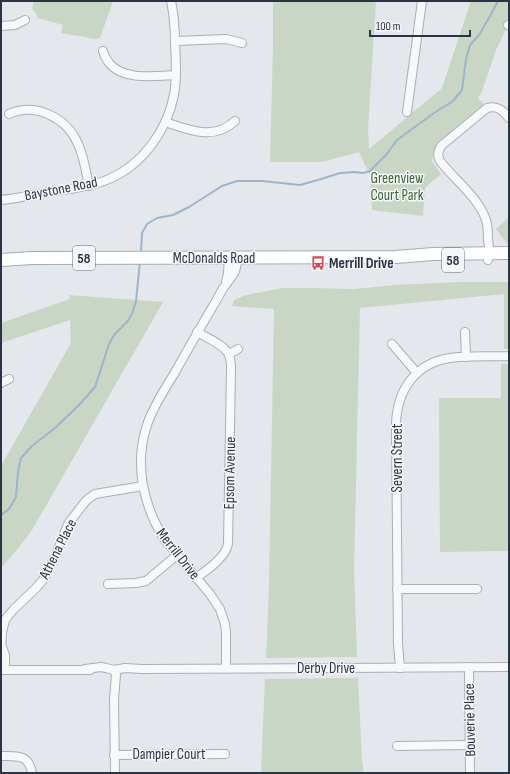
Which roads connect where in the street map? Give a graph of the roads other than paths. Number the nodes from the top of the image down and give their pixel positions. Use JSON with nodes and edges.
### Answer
{"nodes":[{"id":1,"x":172,"y":1,"type":"edge"},
{"id":2,"x":422,"y":1,"type":"edge"},
{"id":3,"x":26,"y":20,"type":"dead end"},
{"id":4,"x":1,"y":26,"type":"edge"},
{"id":5,"x":175,"y":41,"type":"junction"},
{"id":6,"x":242,"y":43,"type":"dead end"},
{"id":7,"x":103,"y":51,"type":"dead end"},
{"id":8,"x":176,"y":75,"type":"junction"},
{"id":9,"x":407,"y":112,"type":"dead end"},
{"id":10,"x":9,"y":114,"type":"dead end"},
{"id":11,"x":509,"y":118,"type":"edge"},
{"id":12,"x":235,"y":121,"type":"dead end"},
{"id":13,"x":165,"y":122,"type":"junction"},
{"id":14,"x":89,"y":186,"type":"junction"},
{"id":15,"x":1,"y":200,"type":"edge"},
{"id":16,"x":509,"y":253,"type":"edge"},
{"id":17,"x":488,"y":255,"type":"junction"},
{"id":18,"x":1,"y":256,"type":"edge"},
{"id":19,"x":32,"y":258,"type":"junction"},
{"id":20,"x":233,"y":258,"type":"junction"},
{"id":21,"x":1,"y":260,"type":"edge"},
{"id":22,"x":509,"y":260,"type":"edge"},
{"id":23,"x":197,"y":332,"type":"junction"},
{"id":24,"x":465,"y":332,"type":"dead end"},
{"id":25,"x":392,"y":344,"type":"dead end"},
{"id":26,"x":238,"y":349,"type":"dead end"},
{"id":27,"x":229,"y":354,"type":"junction"},
{"id":28,"x":509,"y":356,"type":"edge"},
{"id":29,"x":466,"y":357,"type":"junction"},
{"id":30,"x":417,"y":373,"type":"junction"},
{"id":31,"x":9,"y":378,"type":"dead end"},
{"id":32,"x":1,"y":383,"type":"edge"},
{"id":33,"x":142,"y":486,"type":"junction"},
{"id":34,"x":177,"y":555,"type":"junction"},
{"id":35,"x":196,"y":578,"type":"junction"},
{"id":36,"x":108,"y":584,"type":"dead end"},
{"id":37,"x":477,"y":589,"type":"dead end"},
{"id":38,"x":397,"y":590,"type":"junction"},
{"id":39,"x":2,"y":649,"type":"edge"},
{"id":40,"x":469,"y":667,"type":"junction"},
{"id":41,"x":509,"y":667,"type":"edge"},
{"id":42,"x":226,"y":668,"type":"junction"},
{"id":43,"x":398,"y":668,"type":"junction"},
{"id":44,"x":3,"y":670,"type":"edge"},
{"id":45,"x":114,"y":673,"type":"junction"},
{"id":46,"x":397,"y":746,"type":"dead end"},
{"id":47,"x":470,"y":746,"type":"junction"},
{"id":48,"x":225,"y":754,"type":"dead end"},
{"id":49,"x":114,"y":755,"type":"junction"},
{"id":50,"x":1,"y":756,"type":"edge"},
{"id":51,"x":32,"y":773,"type":"edge"},
{"id":52,"x":114,"y":773,"type":"edge"},
{"id":53,"x":470,"y":773,"type":"edge"}],
"edges":[{"from":1,"to":5,"type":"street","name":"Baystone Road"},
{"from":2,"to":9,"type":"street"},
{"from":3,"to":4,"type":"street"},
{"from":5,"to":6,"type":"street"},
{"from":5,"to":8,"type":"street","name":"Baystone Road"},
{"from":7,"to":8,"type":"street"},
{"from":8,"to":13,"type":"street","name":"Baystone Road"},
{"from":10,"to":14,"type":"street"},
{"from":11,"to":17,"type":"street"},
{"from":12,"to":13,"type":"street"},
{"from":13,"to":14,"type":"street","name":"Baystone Road"},
{"from":14,"to":15,"type":"street","name":"Baystone Road"},
{"from":16,"to":17,"type":"main road","name":"McDonalds Road","number":"58"},
{"from":17,"to":20,"type":"main road","name":"McDonalds Road","number":"58"},
{"from":17,"to":22,"type":"main road","name":"McDonalds Road","number":"58"},
{"from":18,"to":19,"type":"main road","name":"McDonalds Road","number":"58"},
{"from":19,"to":20,"type":"main road","name":"McDonalds Road","number":"58"},
{"from":19,"to":21,"type":"main road","name":"McDonalds Road","number":"58"},
{"from":20,"to":23,"type":"street","name":"Merrill Drive"},
{"from":23,"to":27,"type":"street"},
{"from":23,"to":33,"type":"street","name":"Merrill Drive"},
{"from":24,"to":29,"type":"street"},
{"from":25,"to":30,"type":"street"},
{"from":26,"to":27,"type":"street"},
{"from":27,"to":35,"type":"street","name":"Epsom Avenue"},
{"from":28,"to":29,"type":"street","name":"Severn Street"},
{"from":29,"to":30,"type":"street","name":"Severn Street"},
{"from":30,"to":38,"type":"street","name":"Severn Street"},
{"from":31,"to":32,"type":"street"},
{"from":33,"to":34,"type":"street","name":"Merrill Drive"},
{"from":33,"to":39,"type":"street","name":"Athena Place"},
{"from":34,"to":35,"type":"street","name":"Merrill Drive"},
{"from":34,"to":36,"type":"street"},
{"from":35,"to":42,"type":"street","name":"Merrill Drive"},
{"from":37,"to":38,"type":"street"},
{"from":38,"to":43,"type":"street","name":"Severn Street"},
{"from":39,"to":44,"type":"street","name":"Athena Place"},
{"from":40,"to":41,"type":"street","name":"Derby Drive"},
{"from":40,"to":43,"type":"street","name":"Derby Drive"},
{"from":40,"to":47,"type":"street","name":"Bouverie Place"},
{"from":42,"to":43,"type":"street","name":"Derby Drive"},
{"from":42,"to":45,"type":"street","name":"Derby Drive"},
{"from":44,"to":45,"type":"street","name":"Derby Drive"},
{"from":45,"to":49,"type":"street"},
{"from":46,"to":47,"type":"street"},
{"from":47,"to":53,"type":"street","name":"Bouverie Place"},
{"from":48,"to":49,"type":"street","name":"Dampier Court"},
{"from":49,"to":52,"type":"street"},
{"from":50,"to":51,"type":"street"}]}
